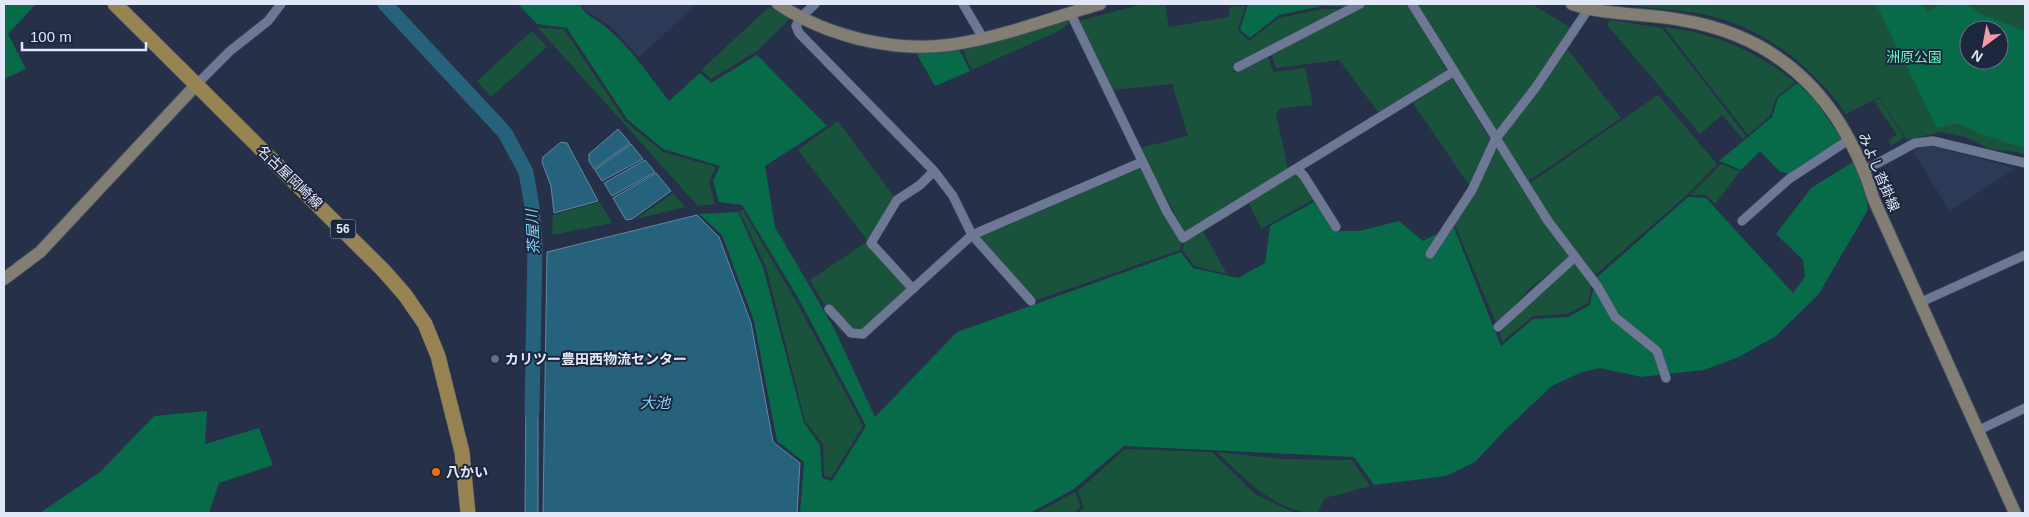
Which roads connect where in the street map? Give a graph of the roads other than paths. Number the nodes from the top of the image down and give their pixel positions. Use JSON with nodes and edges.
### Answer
{"nodes":[{"id":1,"x":115,"y":4,"type":"edge"},
{"id":2,"x":281,"y":4,"type":"edge"},
{"id":3,"x":778,"y":4,"type":"edge"},
{"id":4,"x":815,"y":4,"type":"edge"},
{"id":5,"x":963,"y":4,"type":"edge"},
{"id":6,"x":1100,"y":4,"type":"edge"},
{"id":7,"x":1360,"y":4,"type":"edge"},
{"id":8,"x":1412,"y":4,"type":"edge"},
{"id":9,"x":1572,"y":4,"type":"edge"},
{"id":10,"x":1589,"y":8,"type":"junction"},
{"id":11,"x":1070,"y":12,"type":"junction"},
{"id":12,"x":800,"y":18,"type":"junction"},
{"id":13,"x":983,"y":38,"type":"junction"},
{"id":14,"x":1238,"y":67,"type":"dead end"},
{"id":15,"x":1453,"y":72,"type":"junction"},
{"id":16,"x":196,"y":85,"type":"junction"},
{"id":17,"x":1850,"y":139,"type":"junction"},
{"id":18,"x":1495,"y":140,"type":"junction"},
{"id":19,"x":1142,"y":162,"type":"junction"},
{"id":20,"x":2025,"y":163,"type":"edge"},
{"id":21,"x":1296,"y":169,"type":"junction"},
{"id":22,"x":1865,"y":170,"type":"junction"},
{"id":23,"x":934,"y":171,"type":"junction"},
{"id":24,"x":1742,"y":221,"type":"dead end"},
{"id":25,"x":1336,"y":227,"type":"dead end"},
{"id":26,"x":972,"y":235,"type":"junction"},
{"id":27,"x":1430,"y":254,"type":"dead end"},
{"id":28,"x":2025,"y":255,"type":"edge"},
{"id":29,"x":1575,"y":256,"type":"junction"},
{"id":30,"x":4,"y":279,"type":"edge"},
{"id":31,"x":914,"y":289,"type":"junction"},
{"id":32,"x":1031,"y":301,"type":"dead end"},
{"id":33,"x":1919,"y":303,"type":"junction"},
{"id":34,"x":829,"y":309,"type":"dead end"},
{"id":35,"x":1498,"y":327,"type":"dead end"},
{"id":36,"x":1666,"y":378,"type":"dead end"},
{"id":37,"x":2025,"y":408,"type":"edge"},
{"id":38,"x":1977,"y":430,"type":"junction"},
{"id":39,"x":468,"y":513,"type":"edge"},
{"id":40,"x":2014,"y":513,"type":"edge"}],
"edges":[{"from":1,"to":16,"type":"main road","name":"名古屋岡崎線","number":"56"},
{"from":2,"to":16,"type":"street"},
{"from":3,"to":12,"type":"main road"},
{"from":4,"to":12,"type":"street"},
{"from":5,"to":13,"type":"street"},
{"from":6,"to":11,"type":"main road"},
{"from":7,"to":14,"type":"street"},
{"from":8,"to":15,"type":"street"},
{"from":9,"to":10,"type":"main road","name":"みよし沓掛線"},
{"from":10,"to":17,"type":"main road","name":"みよし沓掛線"},
{"from":10,"to":18,"type":"street"},
{"from":11,"to":13,"type":"main road"},
{"from":11,"to":19,"type":"street"},
{"from":12,"to":13,"type":"main road"},
{"from":12,"to":23,"type":"street"},
{"from":15,"to":18,"type":"street"},
{"from":15,"to":21,"type":"street"},
{"from":16,"to":30,"type":"main road"},
{"from":16,"to":39,"type":"main road","name":"名古屋岡崎線","number":"56"},
{"from":17,"to":22,"type":"main road","name":"みよし沓掛線"},
{"from":17,"to":24,"type":"street"},
{"from":18,"to":27,"type":"street"},
{"from":18,"to":29,"type":"street"},
{"from":19,"to":21,"type":"street"},
{"from":19,"to":26,"type":"street"},
{"from":20,"to":22,"type":"street"},
{"from":21,"to":25,"type":"street"},
{"from":22,"to":33,"type":"main road","name":"みよし沓掛線"},
{"from":23,"to":26,"type":"street"},
{"from":23,"to":31,"type":"street"},
{"from":26,"to":31,"type":"street"},
{"from":26,"to":32,"type":"street"},
{"from":28,"to":33,"type":"street"},
{"from":29,"to":35,"type":"street"},
{"from":29,"to":36,"type":"street"},
{"from":31,"to":34,"type":"street"},
{"from":33,"to":38,"type":"main road","name":"みよし沓掛線"},
{"from":37,"to":38,"type":"street"},
{"from":38,"to":40,"type":"main road","name":"みよし沓掛線"}]}
